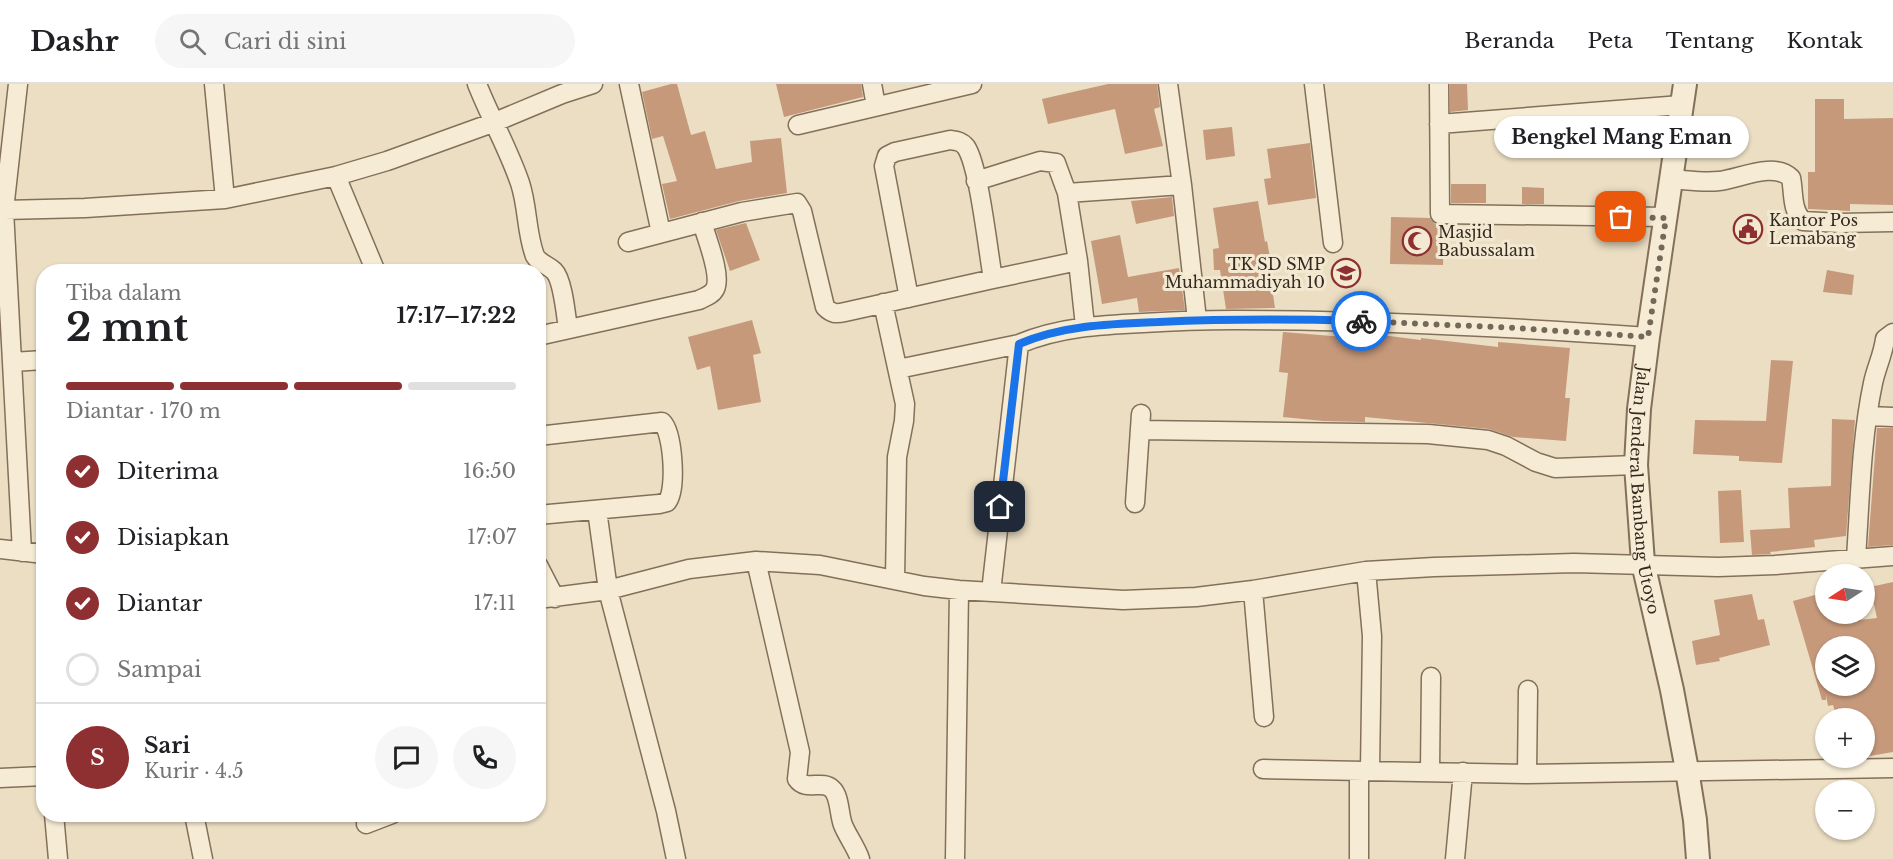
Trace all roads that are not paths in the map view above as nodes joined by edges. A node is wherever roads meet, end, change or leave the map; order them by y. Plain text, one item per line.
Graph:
1 (18, 84) edge
2 (214, 84) edge
3 (477, 84) edge
4 (593, 84) edge
5 (629, 84) edge
6 (872, 84) edge
7 (972, 84) edge
8 (1168, 84) edge
9 (1314, 84) edge
10 (1439, 84) edge
11 (1683, 94) edge
12 (876, 106) junction
13 (495, 122) junction
14 (1439, 124) junction
15 (798, 125) dead end
16 (336, 176) junction
17 (1671, 179) junction
18 (976, 181) junction
19 (1182, 185) junction
20 (1067, 193) junction
21 (225, 199) junction
22 (4, 210) junction
23 (1666, 218) junction
24 (702, 222) junction
25 (1893, 222) edge
26 (661, 233) junction
27 (628, 242) dead end
28 (1333, 243) dead end
29 (1078, 261) junction
30 (373, 264) edge
31 (542, 264) edge
32 (546, 266) edge
33 (993, 279) junction
34 (909, 298) junction
35 (883, 303) junction
36 (1197, 320) junction
37 (1085, 326) junction
38 (568, 329) junction
39 (1893, 333) edge
40 (546, 334) edge
41 (1648, 337) junction
42 (1019, 344) junction
43 (36, 360) edge
44 (12, 362) junction
45 (898, 369) junction
46 (1868, 416) junction
47 (1893, 417) edge
48 (546, 435) edge
49 (1636, 465) junction
50 (1135, 503) dead end
51 (597, 510) junction
52 (546, 513) edge
53 (0, 549) edge
54 (22, 552) junction
55 (36, 553) edge
56 (1893, 556) edge
57 (1856, 558) junction
58 (756, 561) junction
59 (1642, 563) junction
60 (1366, 571) junction
61 (896, 580) junction
62 (608, 590) junction
63 (959, 590) junction
64 (1253, 590) junction
65 (991, 592) junction
66 (547, 599) edge
67 (1431, 677) dead end
68 (1528, 690) dead end
69 (1264, 717) dead end
70 (1893, 768) edge
71 (1263, 769) dead end
72 (1687, 770) junction
73 (1364, 771) junction
74 (1430, 772) junction
75 (1463, 772) junction
76 (1527, 774) junction
77 (36, 776) edge
78 (0, 778) edge
79 (55, 822) edge
80 (196, 822) edge
81 (371, 822) edge
82 (366, 824) dead end
83 (58, 859) edge
84 (203, 859) edge
85 (676, 859) edge
86 (860, 859) edge
87 (955, 859) edge
88 (1359, 859) edge
89 (1455, 859) edge
90 (1698, 859) edge

1 - 22 street
2 - 21 street
3 - 13 street
4 - 13 street
5 - 26 street
6 - 12 street
7 - 12 street
8 - 19 street
9 - 28 street
10 - 14 street
11 - 14 street
11 - 17 street, Jalan Jenderal Bambang Utoyo
12 - 15 street
13 - 16 street
13 - 31 street
14 - 23 street
16 - 21 street
16 - 30 street
17 - 23 street, Jalan Jenderal Bambang Utoyo
17 - 25 street
18 - 20 street
18 - 33 street
18 - 34 street
19 - 20 street
19 - 36 street
20 - 29 street
21 - 22 street
22 - 44 street
23 - 41 street, Jalan Jenderal Bambang Utoyo
24 - 26 street
24 - 35 street
24 - 38 street
26 - 27 street
29 - 33 street
29 - 37 street
32 - 38 street
33 - 34 street
34 - 35 street
35 - 45 street
36 - 37 street
36 - 41 street
37 - 42 street
38 - 40 street
39 - 46 street
41 - 49 street, Jalan Jenderal Bambang Utoyo
42 - 45 street
42 - 65 street
43 - 44 street
44 - 54 street
45 - 61 street
46 - 47 street
46 - 57 street
48 - 51 street
49 - 50 street
49 - 59 street, Jalan Jenderal Bambang Utoyo
51 - 52 street
51 - 62 street
53 - 54 street
54 - 55 street
56 - 57 street
57 - 59 street
58 - 61 street
58 - 62 street
58 - 86 street
59 - 60 street
59 - 72 street, Jalan Jenderal Bambang Utoyo
60 - 64 street
60 - 73 street
61 - 63 street
62 - 66 street
62 - 85 street
63 - 65 street
63 - 87 street
64 - 65 street
64 - 69 street
67 - 74 street
68 - 76 street
70 - 72 street
71 - 73 street
72 - 76 street
72 - 90 street, Jalan Jenderal Bambang Utoyo
73 - 74 street
73 - 88 street
74 - 75 street
75 - 76 street
75 - 89 street
77 - 78 street
79 - 83 street
80 - 84 street
81 - 82 street

